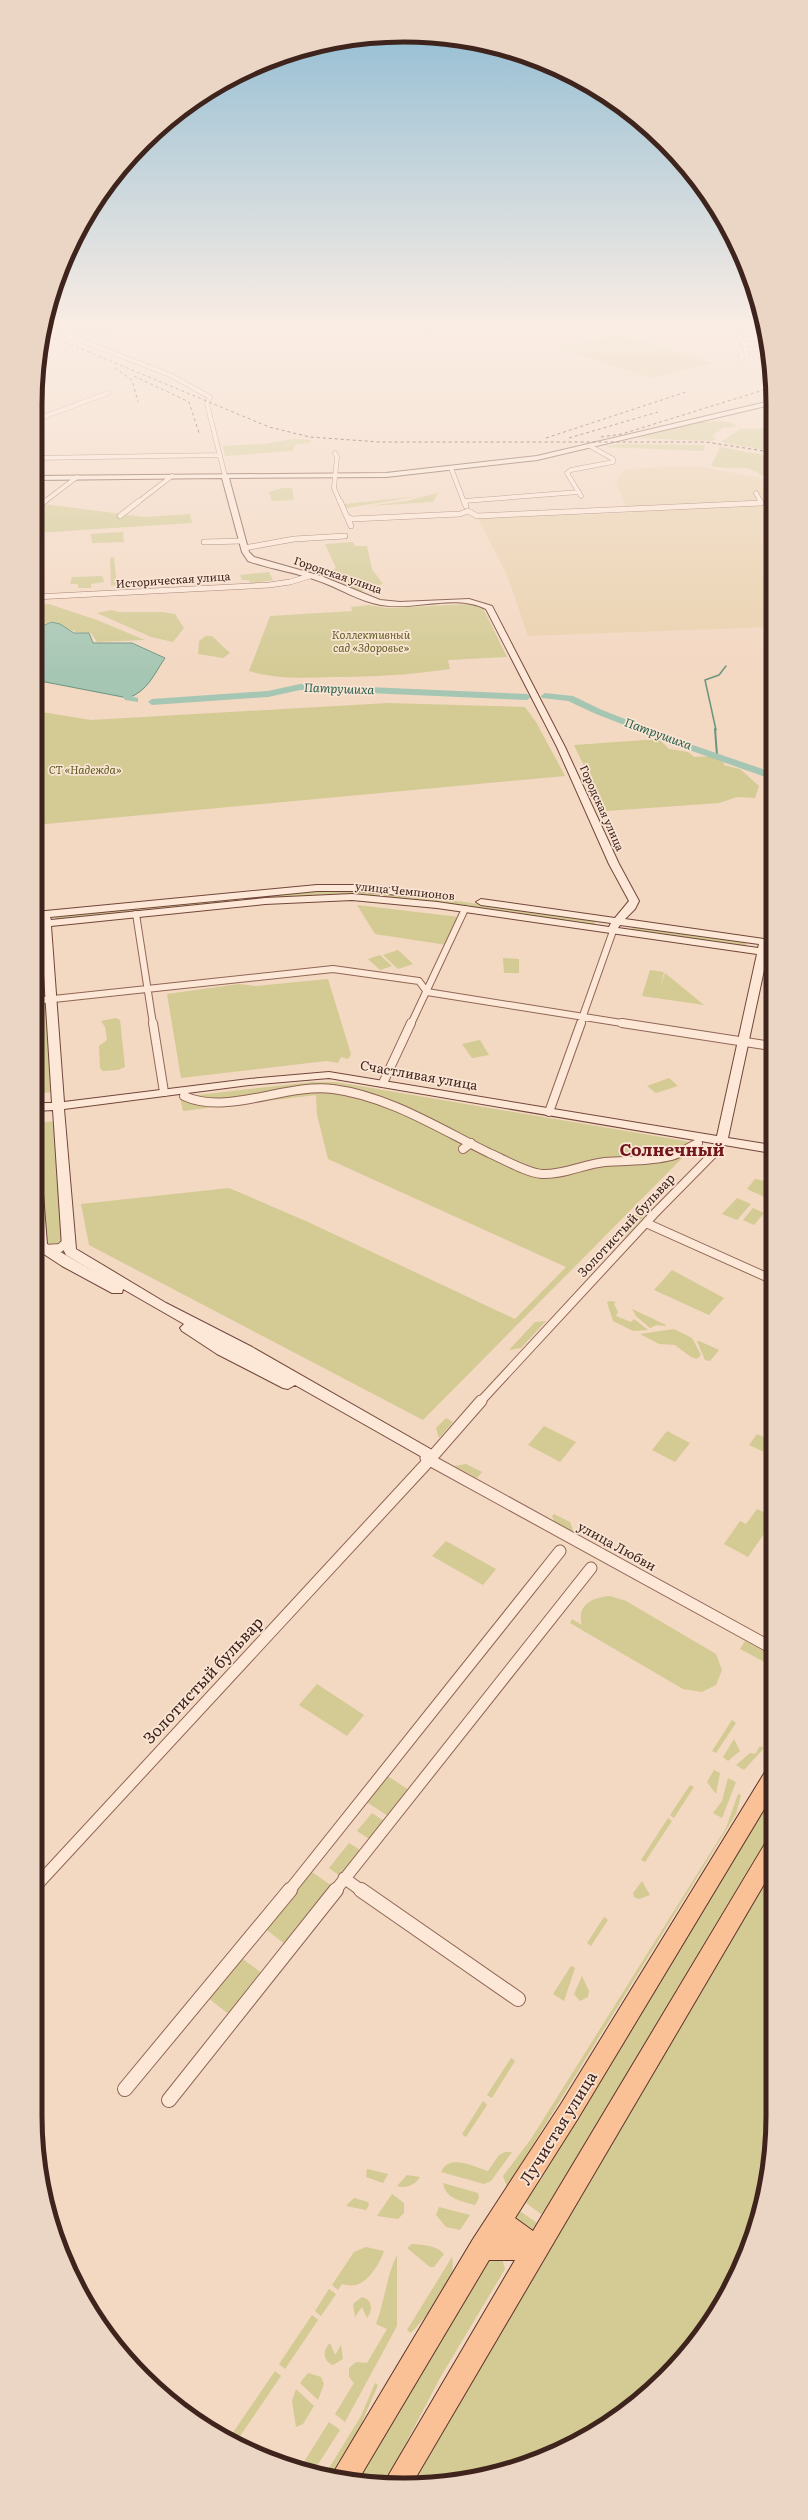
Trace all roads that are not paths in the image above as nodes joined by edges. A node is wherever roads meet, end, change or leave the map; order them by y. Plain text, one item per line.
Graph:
1 (218, 443) edge
2 (604, 443) edge
3 (590, 446) junction
4 (335, 452) dead end
5 (220, 455) junction
6 (42, 458) edge
7 (451, 468) junction
8 (172, 476) junction
9 (225, 476) junction
10 (335, 476) junction
11 (77, 477) junction
12 (42, 478) edge
13 (578, 492) junction
14 (756, 493) dead end
15 (582, 497) dead end
16 (464, 501) junction
17 (42, 503) edge
18 (468, 511) junction
19 (120, 516) dead end
20 (347, 517) junction
21 (351, 526) dead end
22 (345, 536) dead end
23 (204, 542) dead end
24 (243, 544) junction
25 (310, 576) junction
26 (42, 597) edge
27 (465, 909) junction
28 (136, 914) junction
29 (42, 919) edge
30 (42, 919) edge
31 (615, 926) junction
32 (42, 935) edge
33 (766, 948) edge
34 (766, 952) edge
35 (148, 989) junction
36 (427, 992) junction
37 (50, 1000) junction
38 (42, 1001) edge
39 (582, 1016) junction
40 (744, 1041) junction
41 (766, 1045) edge
42 (383, 1083) junction
43 (159, 1093) junction
44 (184, 1096) dead end
45 (59, 1104) junction
46 (42, 1106) edge
47 (549, 1112) junction
48 (722, 1140) junction
49 (471, 1143) junction
50 (698, 1143) dead end
51 (766, 1147) edge
52 (463, 1149) dead end
53 (646, 1223) junction
54 (68, 1241) junction
55 (42, 1246) edge
56 (44, 1249) junction
57 (766, 1276) edge
58 (429, 1458) junction
59 (560, 1551) dead end
60 (591, 1568) dead end
61 (766, 1645) edge
62 (766, 1788) edge
63 (766, 1859) edge
64 (344, 1878) junction
65 (42, 1880) edge
66 (518, 1999) dead end
67 (125, 2089) dead end
68 (169, 2100) dead end
69 (499, 2222) junction
70 (482, 2248) junction
71 (536, 2248) junction
72 (347, 2473) edge
73 (400, 2478) edge

1 - 5 street, Городская улица
2 - 3 street
3 - 7 street
3 - 13 street
4 - 10 street
5 - 6 street
5 - 9 street, Городская улица
7 - 10 street
7 - 16 street
8 - 9 street
8 - 11 street
8 - 19 street
9 - 10 street
9 - 24 street, Городская улица
10 - 20 street
11 - 12 street
11 - 17 street
13 - 15 street
13 - 16 street
14 - 18 street
16 - 18 street
18 - 20 street
20 - 21 street
22 - 24 street
23 - 24 street
24 - 25 street, Городская улица
25 - 26 street, Историческая улица
25 - 31 street, Городская улица
27 - 28 street, улица Чемпионов
27 - 31 street, улица Чемпионов
27 - 36 street
28 - 30 street, улица Чемпионов
28 - 35 street
29 - 31 street, улица Чемпионов
31 - 33 street, улица Чемпионов
31 - 39 street
32 - 37 street
34 - 40 street, Золотистый бульвар
35 - 36 street
35 - 37 street
35 - 43 street
36 - 39 street
36 - 42 street
37 - 38 street
37 - 45 street
39 - 40 street
39 - 47 street
40 - 41 street
40 - 48 street, Золотистый бульвар
42 - 43 street, Счастливая улица
42 - 47 street, Счастливая улица
43 - 45 street, Счастливая улица
44 - 49 street
45 - 46 street, Счастливая улица
45 - 54 street
47 - 48 street, Счастливая улица
48 - 51 street, Счастливая улица
48 - 53 street, Золотистый бульвар
49 - 50 street
49 - 52 street
53 - 57 street
53 - 58 street, Золотистый бульвар
54 - 56 street
54 - 58 street
55 - 56 street
56 - 58 street
58 - 61 street, улица Любви
58 - 65 street, Золотистый бульвар
59 - 67 street
60 - 64 street
62 - 69 main road, Лучистая улица
63 - 71 main road
64 - 66 street
64 - 68 street
69 - 70 main road, Лучистая улица
69 - 71 main road
70 - 71 main road
70 - 72 main road, Лучистая улица
71 - 73 main road

